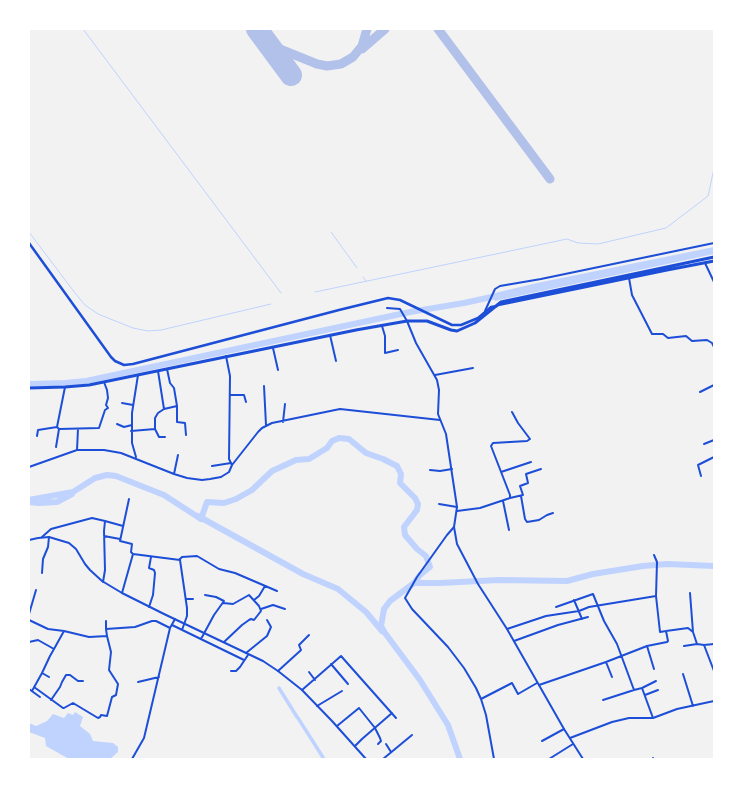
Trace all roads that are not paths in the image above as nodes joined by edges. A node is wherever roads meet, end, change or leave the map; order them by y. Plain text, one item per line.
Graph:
1 (29, 243) edge
2 (714, 243) edge
3 (714, 257) edge
4 (714, 261) edge
5 (705, 263) junction
6 (629, 278) junction
7 (714, 282) edge
8 (497, 306) junction
9 (387, 308) dead end
10 (485, 312) junction
11 (407, 321) junction
12 (382, 325) junction
13 (330, 335) junction
14 (272, 347) junction
15 (714, 347) edge
16 (398, 350) dead end
17 (226, 356) junction
18 (336, 361) dead end
19 (474, 368) dead end
20 (168, 369) junction
21 (278, 370) dead end
22 (158, 371) junction
23 (138, 375) junction
24 (435, 375) junction
25 (104, 382) junction
26 (714, 385) edge
27 (264, 386) dead end
28 (65, 387) junction
29 (29, 388) edge
30 (700, 392) dead end
31 (230, 395) junction
32 (122, 402) dead end
33 (246, 402) dead end
34 (285, 404) dead end
35 (133, 405) junction
36 (177, 406) junction
37 (164, 409) junction
38 (512, 412) dead end
39 (440, 420) junction
40 (283, 422) junction
41 (117, 424) dead end
42 (132, 425) junction
43 (266, 425) junction
44 (58, 428) junction
45 (78, 429) junction
46 (155, 429) junction
47 (131, 431) junction
48 (186, 435) dead end
49 (37, 436) dead end
50 (165, 438) dead end
51 (714, 440) edge
52 (704, 444) dead end
53 (56, 447) dead end
54 (77, 450) junction
55 (178, 455) dead end
56 (714, 457) edge
57 (136, 459) junction
58 (531, 462) dead end
59 (232, 464) junction
60 (212, 466) dead end
61 (29, 467) edge
62 (452, 469) junction
63 (541, 469) dead end
64 (430, 470) dead end
65 (501, 472) junction
66 (174, 474) junction
67 (701, 476) dead end
68 (521, 496) junction
69 (510, 498) junction
70 (129, 499) dead end
71 (503, 500) junction
72 (438, 504) dead end
73 (457, 507) junction
74 (457, 511) junction
75 (553, 513) dead end
76 (105, 522) junction
77 (123, 526) junction
78 (454, 527) junction
79 (509, 530) dead end
80 (104, 536) junction
81 (42, 537) junction
82 (49, 537) junction
83 (120, 539) junction
84 (29, 540) edge
85 (133, 554) junction
86 (654, 555) dead end
87 (151, 556) junction
88 (179, 560) junction
89 (42, 573) dead end
90 (103, 582) junction
91 (265, 586) junction
92 (36, 590) dead end
93 (277, 591) dead end
94 (122, 593) junction
95 (690, 593) dead end
96 (205, 595) dead end
97 (656, 596) junction
98 (186, 599) junction
99 (193, 599) dead end
100 (254, 600) junction
101 (574, 600) junction
102 (223, 603) junction
103 (598, 606) junction
104 (149, 607) junction
105 (556, 607) dead end
106 (261, 609) junction
107 (285, 609) dead end
108 (579, 611) junction
109 (29, 614) edge
110 (588, 617) dead end
111 (582, 619) junction
112 (29, 620) edge
113 (267, 620) dead end
114 (106, 621) dead end
115 (173, 622) junction
116 (184, 624) junction
117 (170, 628) junction
118 (106, 629) junction
119 (182, 629) junction
120 (507, 629) junction
121 (64, 631) junction
122 (666, 632) junction
123 (693, 632) junction
124 (309, 635) dead end
125 (107, 636) junction
126 (203, 636) junction
127 (514, 641) junction
128 (29, 642) edge
129 (224, 642) junction
130 (697, 644) junction
131 (714, 644) edge
132 (704, 645) junction
133 (647, 646) junction
134 (684, 646) dead end
135 (54, 649) junction
136 (245, 653) junction
137 (622, 656) junction
138 (246, 658) junction
139 (606, 662) junction
140 (331, 664) junction
141 (654, 669) dead end
142 (231, 671) dead end
143 (278, 671) junction
144 (714, 671) edge
145 (308, 672) dead end
146 (42, 673) junction
147 (683, 674) dead end
148 (49, 677) dead end
149 (158, 677) junction
150 (612, 677) dead end
151 (315, 680) junction
152 (83, 681) dead end
153 (656, 681) dead end
154 (138, 682) dead end
155 (348, 684) dead end
156 (538, 684) junction
157 (34, 687) junction
158 (642, 688) junction
159 (30, 690) edge
160 (302, 690) junction
161 (634, 690) junction
162 (658, 690) dead end
163 (342, 691) dead end
164 (645, 695) junction
165 (40, 697) dead end
166 (481, 699) junction
167 (51, 700) junction
168 (604, 700) dead end
169 (714, 701) edge
170 (317, 706) junction
171 (693, 706) junction
172 (392, 713) junction
173 (396, 718) dead end
174 (653, 718) junction
175 (337, 726) junction
176 (375, 728) junction
177 (564, 729) junction
178 (412, 735) dead end
179 (570, 738) junction
180 (542, 741) dead end
181 (378, 744) dead end
182 (386, 744) dead end
183 (573, 744) junction
184 (356, 746) junction
185 (391, 752) junction
186 (132, 759) edge
187 (366, 759) edge
188 (383, 759) edge
189 (494, 759) edge
190 (549, 759) edge
191 (582, 759) edge

1 - 10 main road
2 - 10 street
3 - 8 main road
4 - 5 main road
5 - 6 main road
5 - 7 street
6 - 8 main road
6 - 15 street
8 - 10 main road
8 - 11 main road
9 - 11 street
11 - 12 main road
11 - 24 street
12 - 13 main road
12 - 16 street
13 - 14 main road
13 - 18 street
14 - 17 main road
14 - 21 street
17 - 20 main road
17 - 31 street
19 - 24 street
20 - 22 main road
20 - 36 street
22 - 23 main road
22 - 37 street
23 - 25 main road
23 - 35 street
24 - 39 street
25 - 28 main road
25 - 45 street
26 - 30 street
27 - 43 street
28 - 29 main road
28 - 44 street
31 - 33 street
31 - 59 street
32 - 35 street
34 - 40 street
35 - 42 street
36 - 37 street
36 - 48 street
37 - 46 street
38 - 65 street
39 - 40 street
39 - 62 street
40 - 43 street
41 - 42 street
42 - 47 street
43 - 59 street
44 - 45 street
44 - 49 street
44 - 53 street
45 - 54 street
46 - 47 street
46 - 50 street
47 - 57 street
51 - 52 street
54 - 57 street
54 - 61 street
55 - 66 street
56 - 67 street
57 - 66 street
58 - 65 street
59 - 60 street
59 - 66 street
62 - 64 street
62 - 73 street
63 - 68 street
65 - 69 street
68 - 69 street
68 - 75 street
69 - 71 street
70 - 77 street
71 - 74 street
71 - 79 street
72 - 73 street
73 - 74 street
74 - 78 street
76 - 77 street
76 - 80 street
76 - 81 street
77 - 83 street
78 - 120 street
78 - 166 street
80 - 83 street
80 - 90 street
81 - 82 street
81 - 84 street
82 - 89 street
82 - 90 street
83 - 85 street
85 - 87 street
85 - 94 street
86 - 97 street
87 - 88 street
87 - 104 street
88 - 91 street
88 - 98 street
90 - 94 street
91 - 93 street
91 - 100 street
92 - 109 street
94 - 104 street
95 - 123 street
96 - 102 street
97 - 103 street
97 - 122 street
98 - 99 street
98 - 116 street
100 - 102 street
100 - 106 street
101 - 103 street
101 - 105 street
101 - 108 street
102 - 126 street
103 - 108 street
103 - 137 street
104 - 115 street
106 - 107 street
106 - 129 street
108 - 111 street
108 - 120 street
110 - 111 street
111 - 127 street
112 - 121 street
113 - 136 street
114 - 118 street
115 - 116 street
115 - 117 street
115 - 119 street
116 - 119 street
116 - 126 street
117 - 118 street
117 - 149 street
118 - 125 street
119 - 126 street
120 - 127 street
121 - 125 street
121 - 135 street
122 - 123 street
122 - 133 street
123 - 130 street
124 - 143 street
125 - 167 street
126 - 129 street
126 - 138 street
127 - 156 street
128 - 135 street
129 - 136 street
130 - 132 street
130 - 134 street
131 - 132 street
132 - 144 street
133 - 137 street
133 - 141 street
135 - 146 street
136 - 138 street
137 - 139 street
137 - 161 street
138 - 142 street
138 - 143 street
139 - 150 street
139 - 156 street
140 - 151 street
140 - 155 street
140 - 172 street
143 - 160 street
145 - 151 street
146 - 148 street
146 - 157 street
147 - 171 street
149 - 154 street
149 - 186 street
151 - 160 street
152 - 167 street
153 - 158 street
156 - 166 street
156 - 177 street
157 - 159 street
157 - 167 street
158 - 161 street
158 - 164 street
159 - 165 street
160 - 170 street
161 - 168 street
162 - 164 street
163 - 170 street
164 - 174 street
166 - 189 street
169 - 171 street
170 - 175 street
171 - 174 street
172 - 173 street
172 - 176 street
174 - 179 street
175 - 176 street
175 - 184 street
176 - 181 street
176 - 184 street
177 - 179 street
177 - 180 street
178 - 185 street
179 - 183 street
182 - 185 street
183 - 190 street
183 - 191 street
184 - 187 street
185 - 188 street

